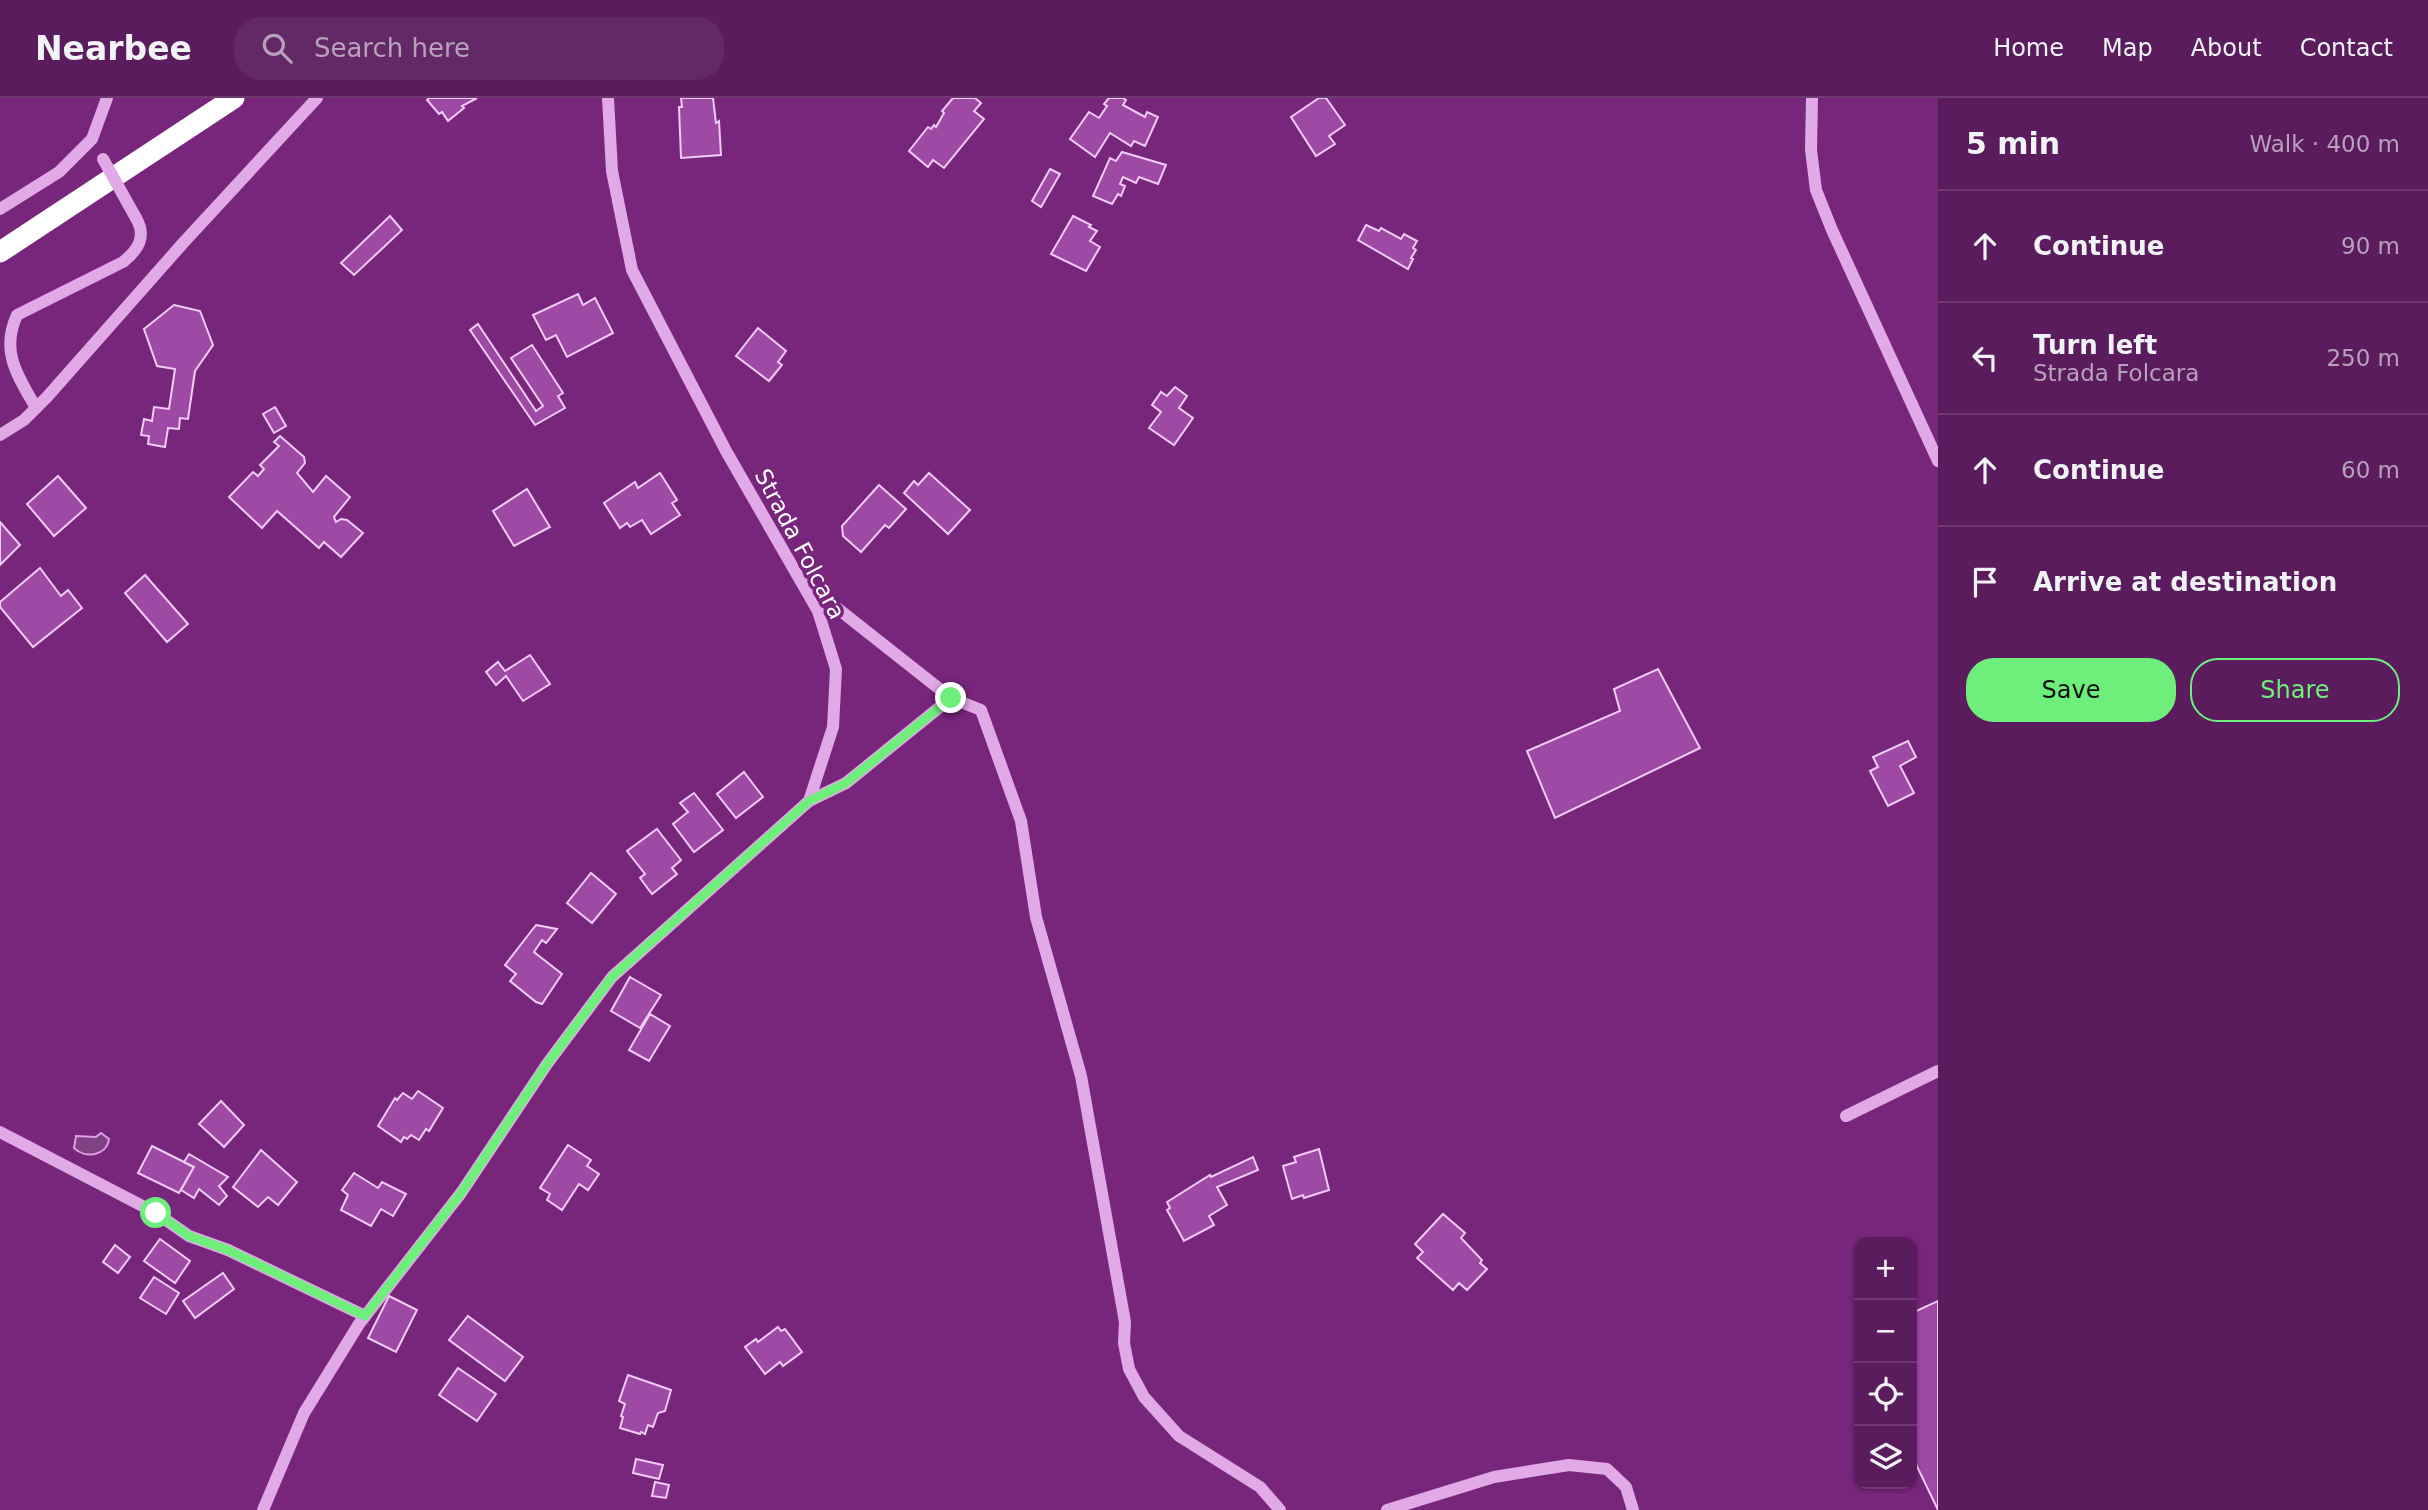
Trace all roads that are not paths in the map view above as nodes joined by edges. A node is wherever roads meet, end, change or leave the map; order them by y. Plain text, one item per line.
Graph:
1 (107, 98) edge
2 (234, 98) edge
3 (317, 98) edge
4 (608, 98) edge
5 (1812, 98) edge
6 (92, 139) junction
7 (0, 209) edge
8 (0, 252) edge
9 (36, 408) junction
10 (0, 435) edge
11 (1938, 461) edge
12 (798, 577) junction
13 (951, 698) junction
14 (809, 801) junction
15 (1938, 1071) edge
16 (1846, 1116) dead end
17 (0, 1132) edge
18 (365, 1316) junction
19 (263, 1510) edge
20 (1280, 1510) edge
21 (1387, 1510) edge
22 (1633, 1510) edge

1 - 6 street
2 - 8 highway
3 - 9 street
4 - 12 street, Strada Folcara
5 - 11 street
6 - 7 street
6 - 9 street, bridge
9 - 10 street
12 - 13 street
12 - 14 street, Strada Folcara
13 - 14 street
13 - 20 street
14 - 18 street
15 - 16 street
17 - 18 street
18 - 19 street
21 - 22 street

